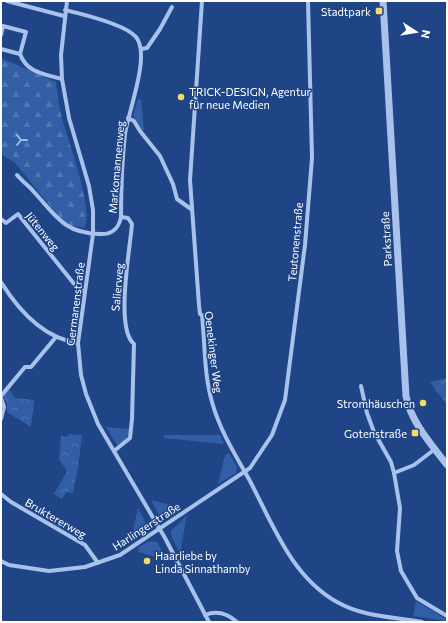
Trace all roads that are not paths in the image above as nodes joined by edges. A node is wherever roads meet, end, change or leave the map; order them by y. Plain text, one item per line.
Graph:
1 (7, 1) edge
2 (67, 1) edge
3 (202, 1) edge
4 (308, 1) edge
5 (383, 1) edge
6 (172, 7) dead end
7 (65, 10) junction
8 (64, 16) junction
9 (1, 35) edge
10 (141, 48) junction
11 (1, 49) edge
12 (20, 54) junction
13 (62, 79) junction
14 (128, 118) junction
15 (17, 175) dead end
16 (191, 209) junction
17 (121, 217) junction
18 (1, 219) edge
19 (93, 234) junction
20 (1, 282) edge
21 (85, 292) junction
22 (56, 337) junction
23 (78, 342) junction
24 (361, 386) dead end
25 (1, 397) edge
26 (1, 419) edge
27 (436, 449) junction
28 (114, 451) junction
29 (447, 465) edge
30 (244, 471) junction
31 (394, 473) junction
32 (1, 494) edge
33 (160, 529) junction
34 (1, 561) edge
35 (98, 563) junction
36 (206, 615) junction
37 (447, 616) edge
38 (209, 622) edge
39 (237, 622) edge
40 (422, 622) edge

1 - 8 street
2 - 7 street, Germanenstraße
3 - 16 street, Oenekinger Weg
4 - 30 street, Teutonenstraße
5 - 27 street, Parkstraße
6 - 10 street
7 - 8 street, Germanenstraße
7 - 10 street
8 - 13 street, Germanenstraße
9 - 12 street
10 - 14 street, Markomannenweg
11 - 12 street
12 - 13 street
13 - 19 street, Germanenstraße
14 - 16 street
14 - 17 street, Markomannenweg
15 - 19 street, Markomannenweg
16 - 30 street, Oenekinger Weg
17 - 19 street, Markomannenweg
17 - 28 street, Salierweg
18 - 21 street, Jütenweg
19 - 21 street, Germanenstraße
20 - 22 street
21 - 23 street, Germanenstraße
22 - 23 street
22 - 25 street
23 - 28 street, Germanenstraße
24 - 31 street
25 - 26 street
27 - 29 street, Parkstraße
27 - 31 street
28 - 33 street, Germanenstraße
30 - 33 street, Harlingerstraße
30 - 40 street, Oenekinger Weg
31 - 37 street
32 - 35 street, Bruktererweg
33 - 35 street, Harlingerstraße
33 - 36 street, Germanenstraße
34 - 35 street, Harlingerstraße
36 - 38 street, Germanenstraße
36 - 39 street

